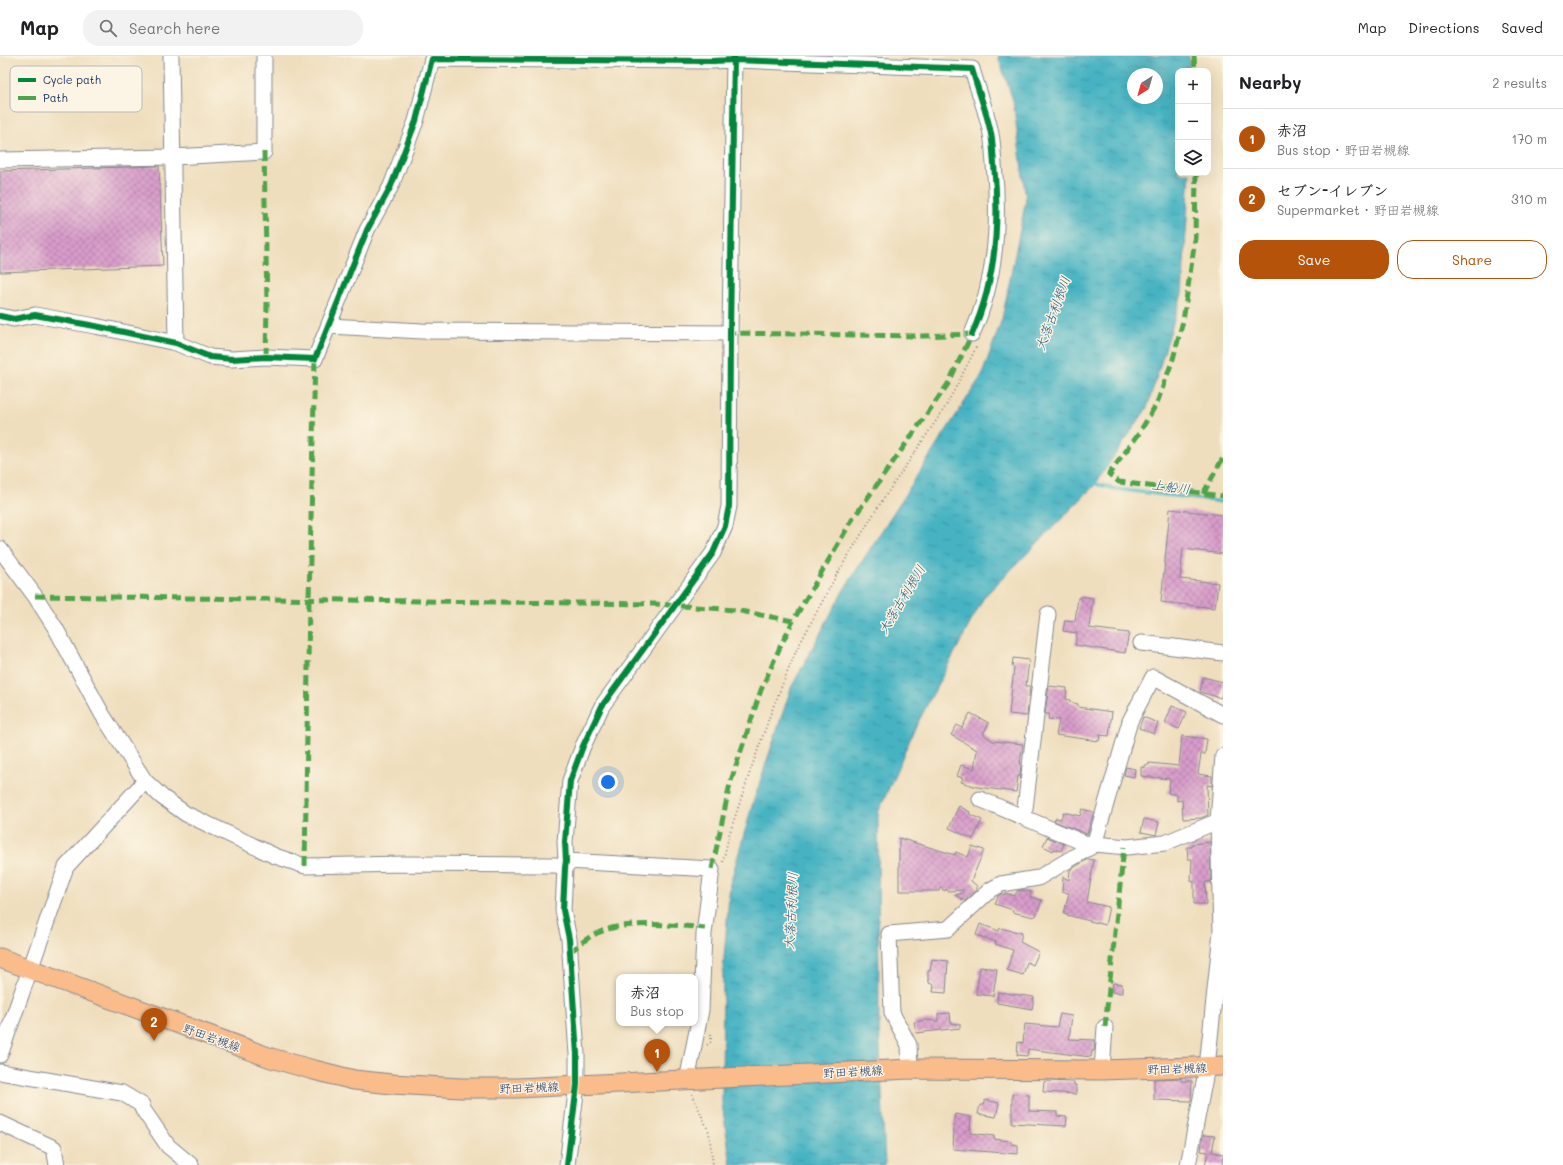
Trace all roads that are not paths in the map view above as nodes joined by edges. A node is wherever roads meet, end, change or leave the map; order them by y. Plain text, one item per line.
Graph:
1 (171, 56) edge
2 (264, 56) edge
3 (734, 58) edge
4 (970, 63) edge
5 (173, 157) junction
6 (0, 160) edge
7 (0, 316) edge
8 (328, 326) junction
9 (730, 333) junction
10 (972, 334) dead end
11 (176, 344) junction
12 (0, 550) edge
13 (1048, 614) dead end
14 (1141, 643) dead end
15 (1223, 654) edge
16 (1223, 715) edge
17 (1223, 756) edge
18 (145, 781) junction
19 (980, 798) dead end
20 (1024, 818) junction
21 (1220, 819) edge
22 (1094, 845) junction
23 (565, 864) junction
24 (0, 958) edge
25 (30, 969) junction
26 (698, 1026) edge
27 (698, 1026) edge
28 (1105, 1027) dead end
29 (0, 1055) edge
30 (1215, 1067) edge
31 (910, 1069) junction
32 (1102, 1070) junction
33 (0, 1072) edge
34 (689, 1080) junction
35 (577, 1085) junction
36 (0, 1123) edge
37 (185, 1163) edge
38 (57, 1165) edge
39 (567, 1165) edge
40 (1188, 1165) edge

1 - 5 street
2 - 5 street
3 - 4 street
3 - 8 street
3 - 9 street
4 - 10 street
5 - 6 street
5 - 11 street
7 - 11 street
8 - 9 street
8 - 11 street
9 - 23 street
12 - 18 street
13 - 20 street
14 - 15 street
16 - 22 street
17 - 21 street
18 - 23 street
18 - 25 street
19 - 20 street
20 - 22 street
21 - 22 street
21 - 30 street
22 - 31 street
23 - 26 street
23 - 35 street
24 - 25 main road, 野田岩槻線
25 - 29 street
25 - 35 main road, 野田岩槻線
27 - 34 street
28 - 32 street
30 - 32 main road, 野田岩槻線
30 - 40 street
31 - 32 main road, 野田岩槻線
31 - 34 main road, 野田岩槻線
33 - 37 street
34 - 35 main road, 野田岩槻線
35 - 39 street
36 - 38 street

